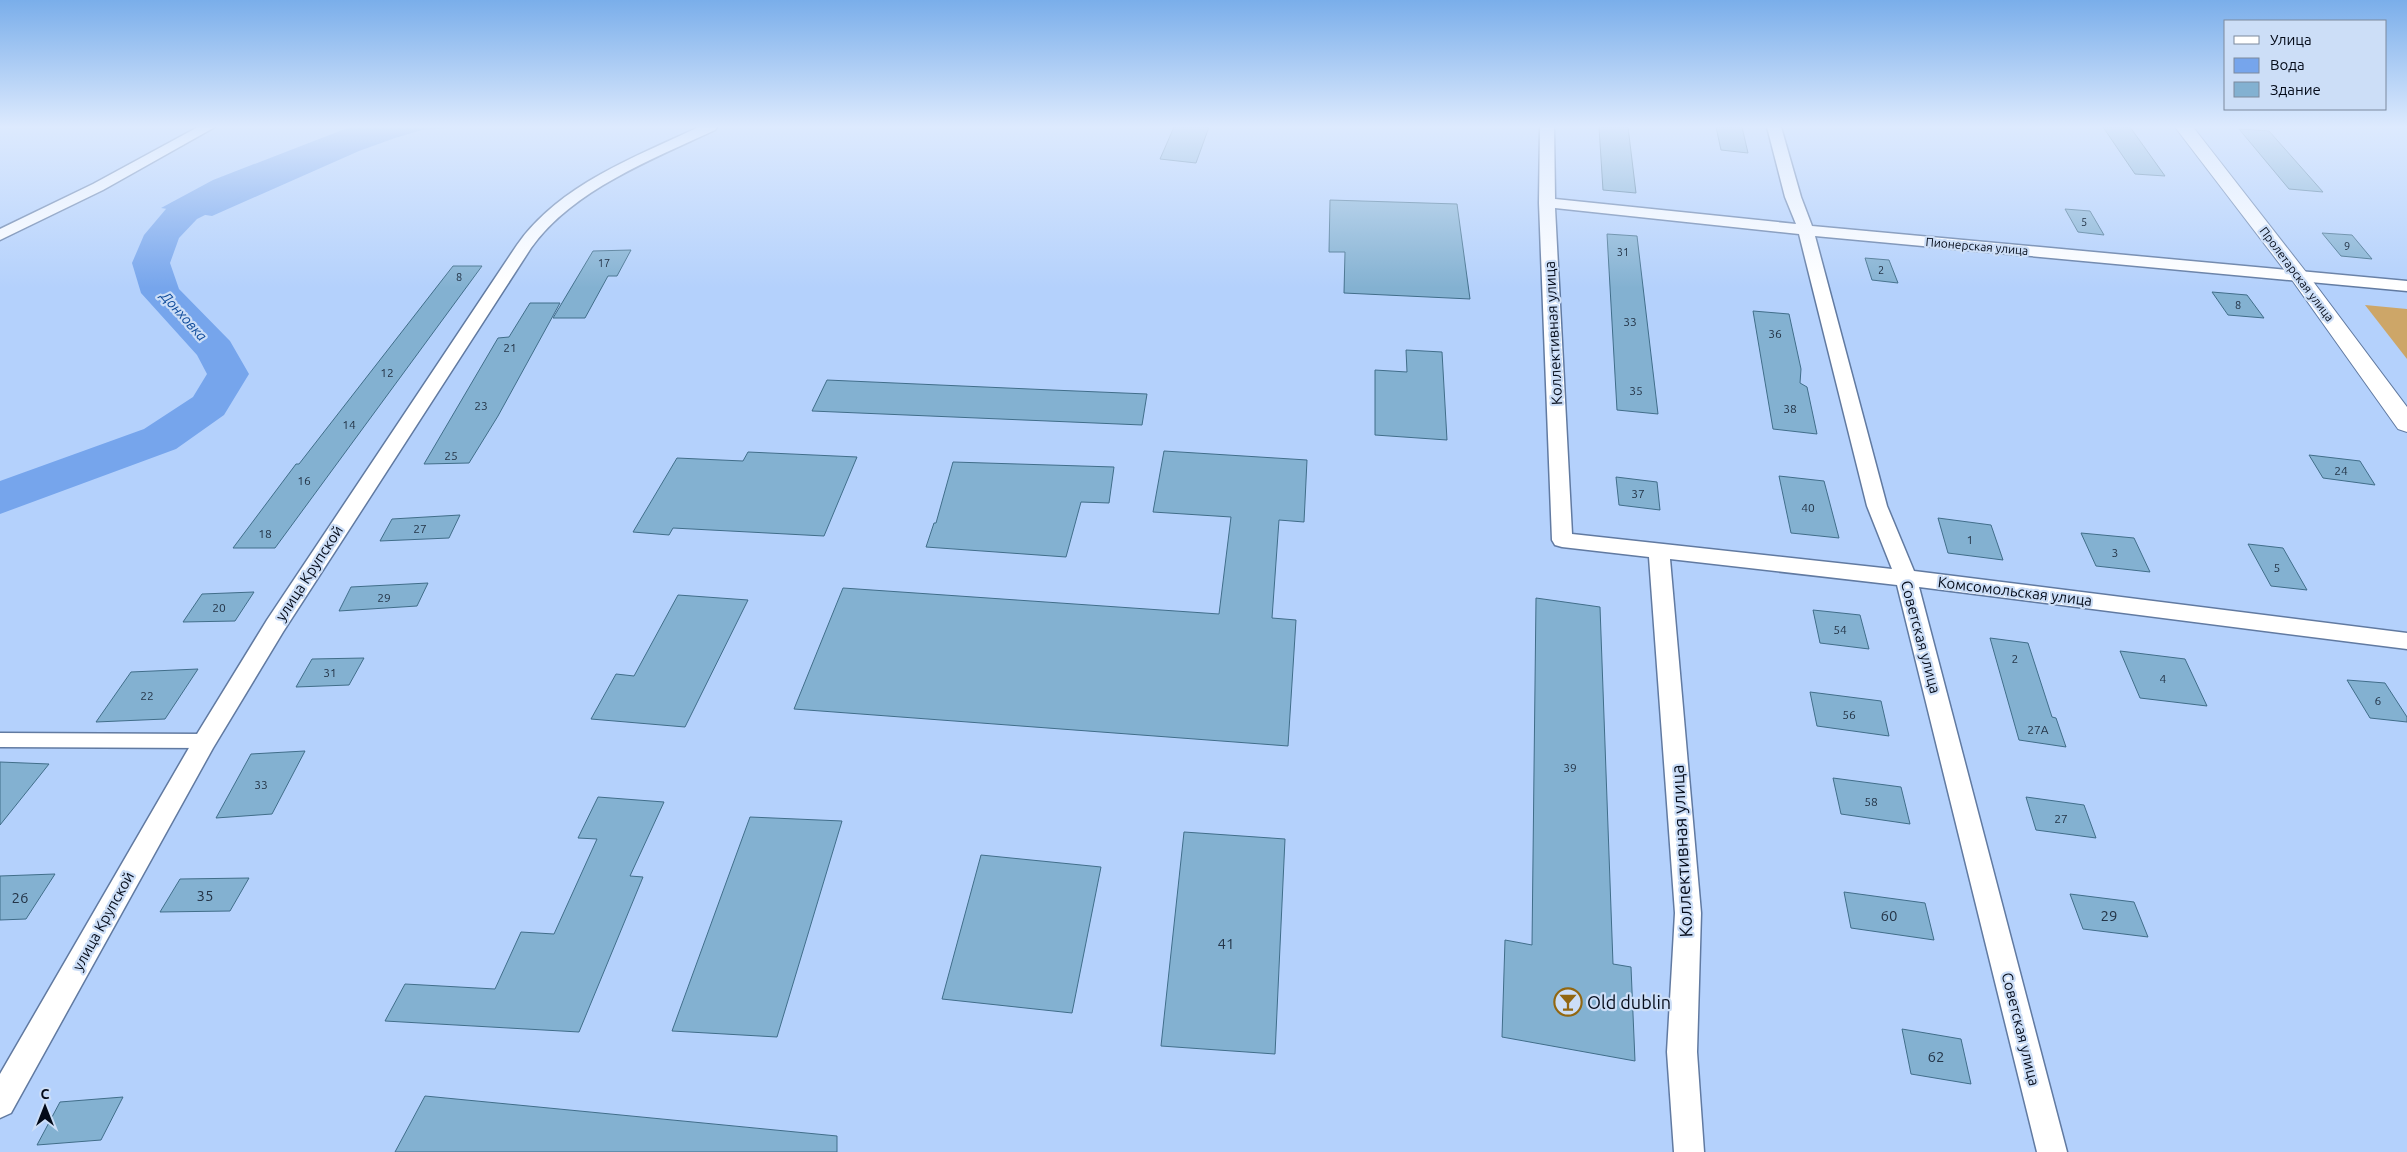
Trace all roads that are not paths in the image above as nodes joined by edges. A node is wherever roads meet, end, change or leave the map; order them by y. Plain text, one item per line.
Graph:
1 (109, 181) edge
2 (603, 181) edge
3 (1546, 181) edge
4 (1788, 181) edge
5 (2225, 181) edge
6 (1546, 203) junction
7 (1806, 230) junction
8 (0, 235) edge
9 (2299, 276) junction
10 (2407, 286) edge
11 (2407, 424) edge
12 (1562, 540) joint
13 (1660, 551) junction
14 (1906, 578) junction
15 (2407, 641) edge
16 (0, 740) edge
17 (204, 741) junction
18 (0, 1103) edge
19 (1689, 1152) edge
20 (2052, 1152) edge

1 - 8 street
2 - 17 street, улица Крупской
3 - 6 street, Коллективная улица
4 - 7 street, Советская улица
5 - 9 street, Пролетарская улица
6 - 7 street, Пионерская улица
6 - 12 street, Коллективная улица
7 - 9 street, Пионерская улица
7 - 14 street, Советская улица
9 - 10 street, Пионерская улица
9 - 11 street, Пролетарская улица
12 - 13 street, Комсомольская улица
13 - 14 street, Комсомольская улица
13 - 19 street, Коллективная улица
14 - 15 street, Комсомольская улица
14 - 20 street, Советская улица
16 - 17 lane
17 - 18 street, улица Крупской

